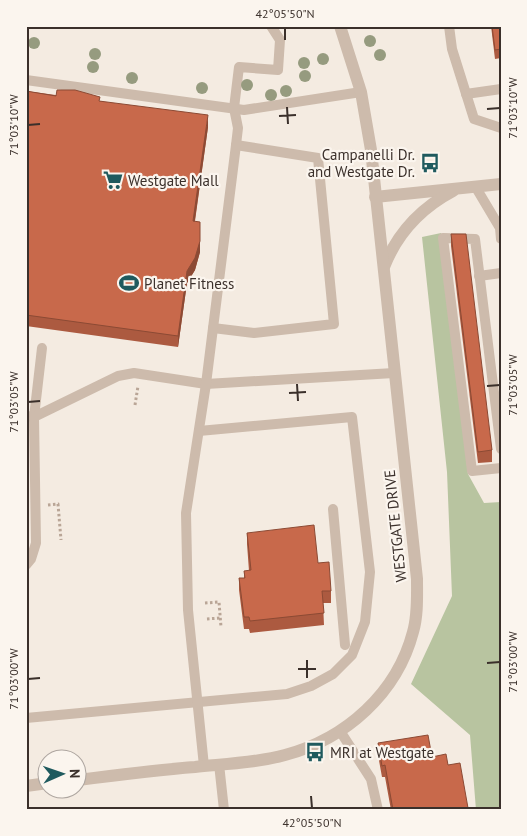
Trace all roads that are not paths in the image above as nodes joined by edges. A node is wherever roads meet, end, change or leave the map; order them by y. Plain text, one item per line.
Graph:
1 (271, 26) edge
2 (340, 26) edge
3 (449, 26) edge
4 (26, 80) edge
5 (501, 90) edge
6 (361, 92) junction
7 (466, 94) junction
8 (234, 108) junction
9 (501, 128) edge
10 (236, 145) junction
11 (501, 184) edge
12 (475, 186) junction
13 (460, 188) junction
14 (375, 197) junction
15 (500, 227) edge
16 (501, 239) edge
17 (383, 269) junction
18 (501, 274) edge
19 (479, 276) junction
20 (213, 328) junction
21 (42, 348) dead end
22 (394, 373) junction
23 (206, 384) junction
24 (30, 416) edge
25 (199, 431) junction
26 (501, 449) edge
27 (501, 468) edge
28 (333, 509) dead end
29 (26, 565) edge
30 (345, 645) dead end
31 (198, 703) junction
32 (26, 718) edge
33 (340, 731) junction
34 (219, 764) junction
35 (204, 766) junction
36 (88, 779) edge
37 (224, 810) edge
38 (378, 810) edge

1 - 8 lane
2 - 6 street, WESTGATE DRIVE
3 - 7 lane
4 - 8 lane
5 - 7 lane
6 - 8 lane
6 - 14 street, WESTGATE DRIVE
7 - 9 lane
8 - 10 lane
10 - 20 lane
10 - 20 lane
11 - 12 street
12 - 13 street
12 - 15 lane
13 - 14 street
13 - 17 street
14 - 17 street, WESTGATE DRIVE
15 - 16 lane
17 - 22 street, WESTGATE DRIVE
18 - 19 lane
19 - 26 lane
19 - 27 lane
20 - 23 lane
21 - 24 lane
22 - 23 lane
22 - 33 street, WESTGATE DRIVE
23 - 24 lane
23 - 25 lane
24 - 29 lane
25 - 31 lane
25 - 31 lane
28 - 30 lane
31 - 32 lane
31 - 35 lane
33 - 34 street, WESTGATE DRIVE
33 - 38 lane
34 - 35 street, WESTGATE DRIVE
34 - 37 lane
35 - 36 street, WESTGATE DRIVE

